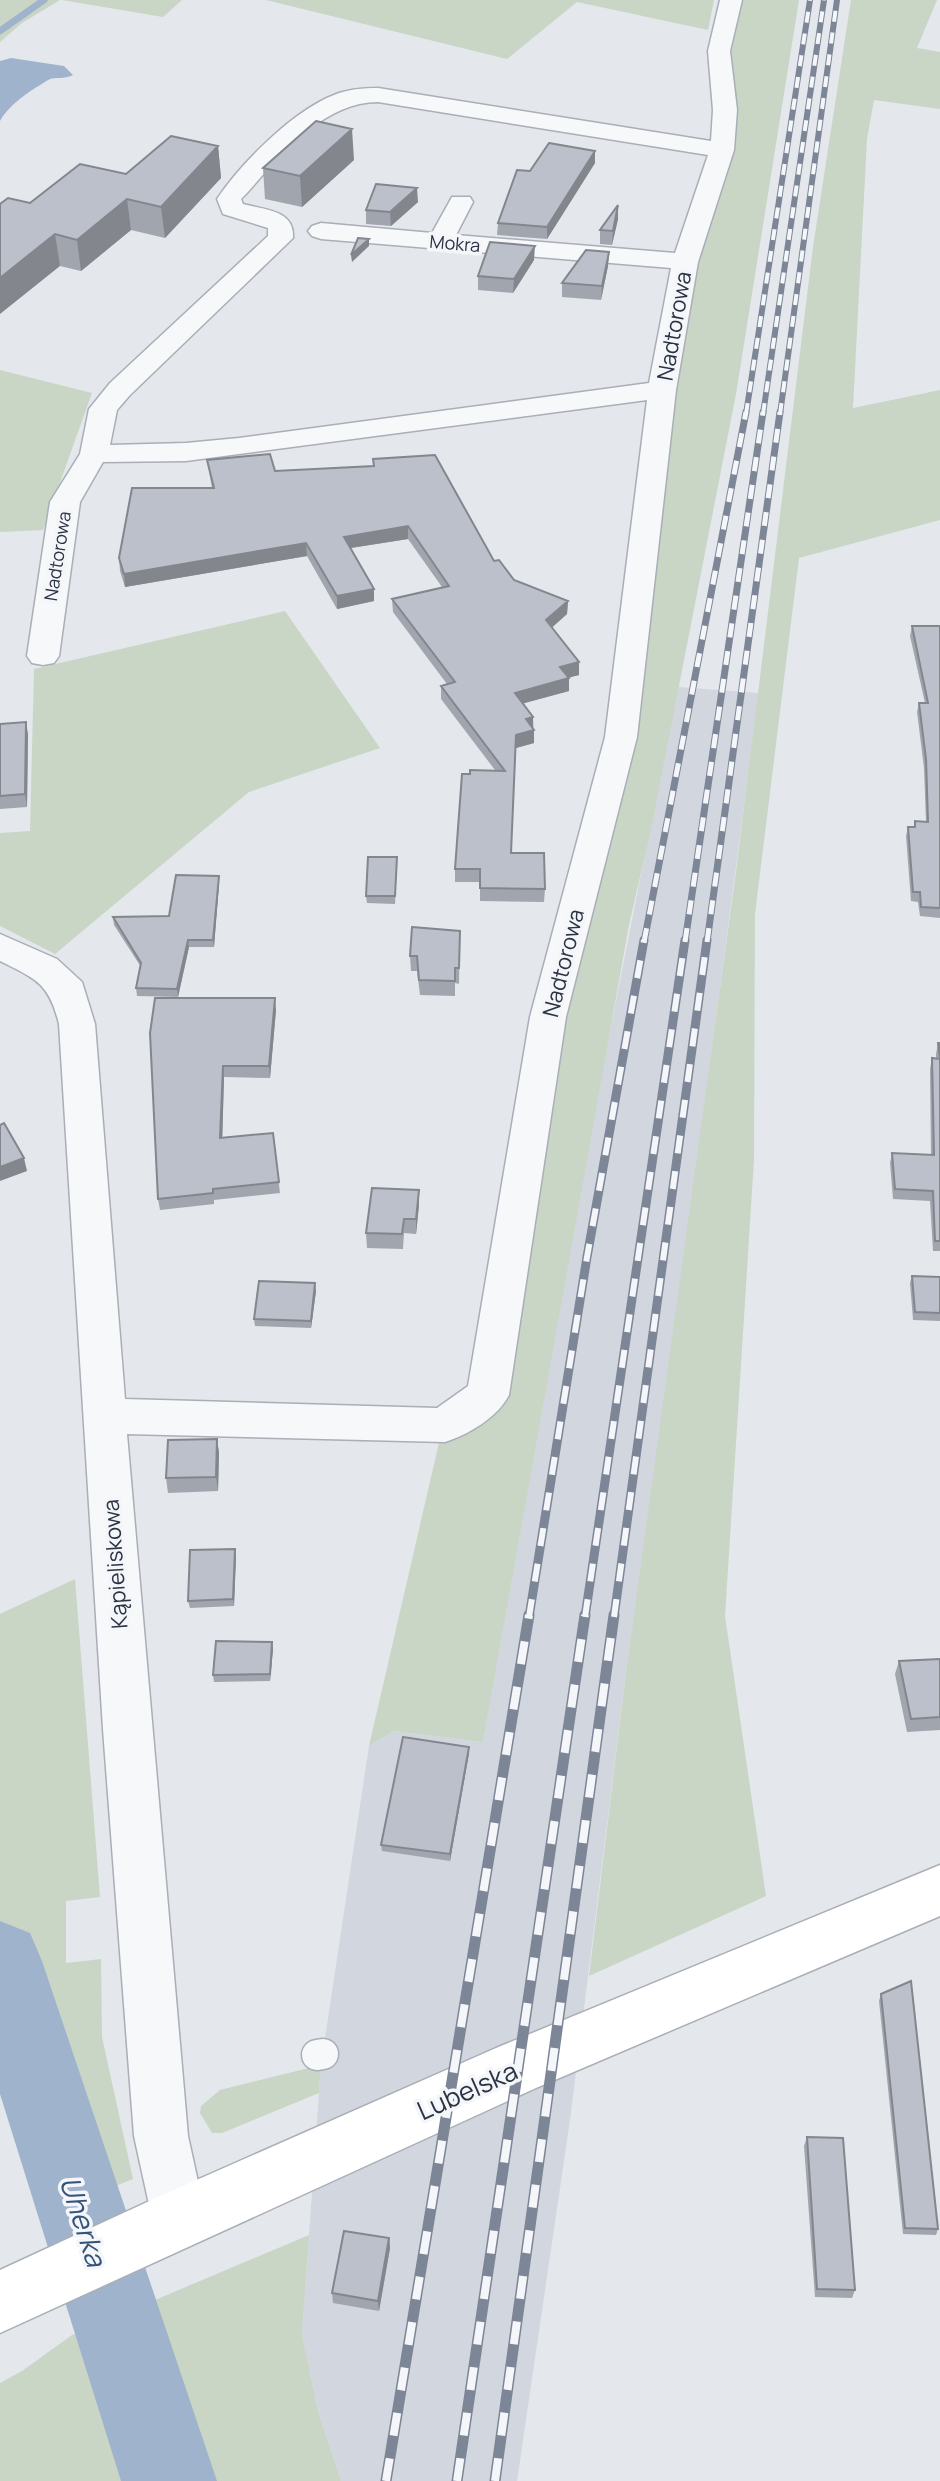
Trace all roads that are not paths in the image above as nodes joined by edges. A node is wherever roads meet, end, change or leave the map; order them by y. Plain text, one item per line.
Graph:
1 (731, 0) edge
2 (722, 150) junction
3 (461, 202) dead end
4 (321, 231) dead end
5 (440, 241) junction
6 (685, 262) junction
7 (662, 390) junction
8 (94, 454) junction
9 (43, 656) dead end
10 (0, 946) edge
11 (105, 1416) junction
12 (940, 1890) edge
13 (161, 2227) junction
14 (25, 2290) edge

1 - 2 street, Nadtorowa
2 - 6 street, Nadtorowa
2 - 8 street, Nadtorowa
3 - 5 street
4 - 5 street, Mokra
5 - 6 street, Mokra
6 - 7 street, Nadtorowa
7 - 8 street
7 - 11 street, Nadtorowa
8 - 9 street, Nadtorowa
10 - 11 street, Kąpieliskowa
11 - 13 street, Kąpieliskowa
12 - 13 main road, Lubelska
13 - 14 main road, Lubelska

